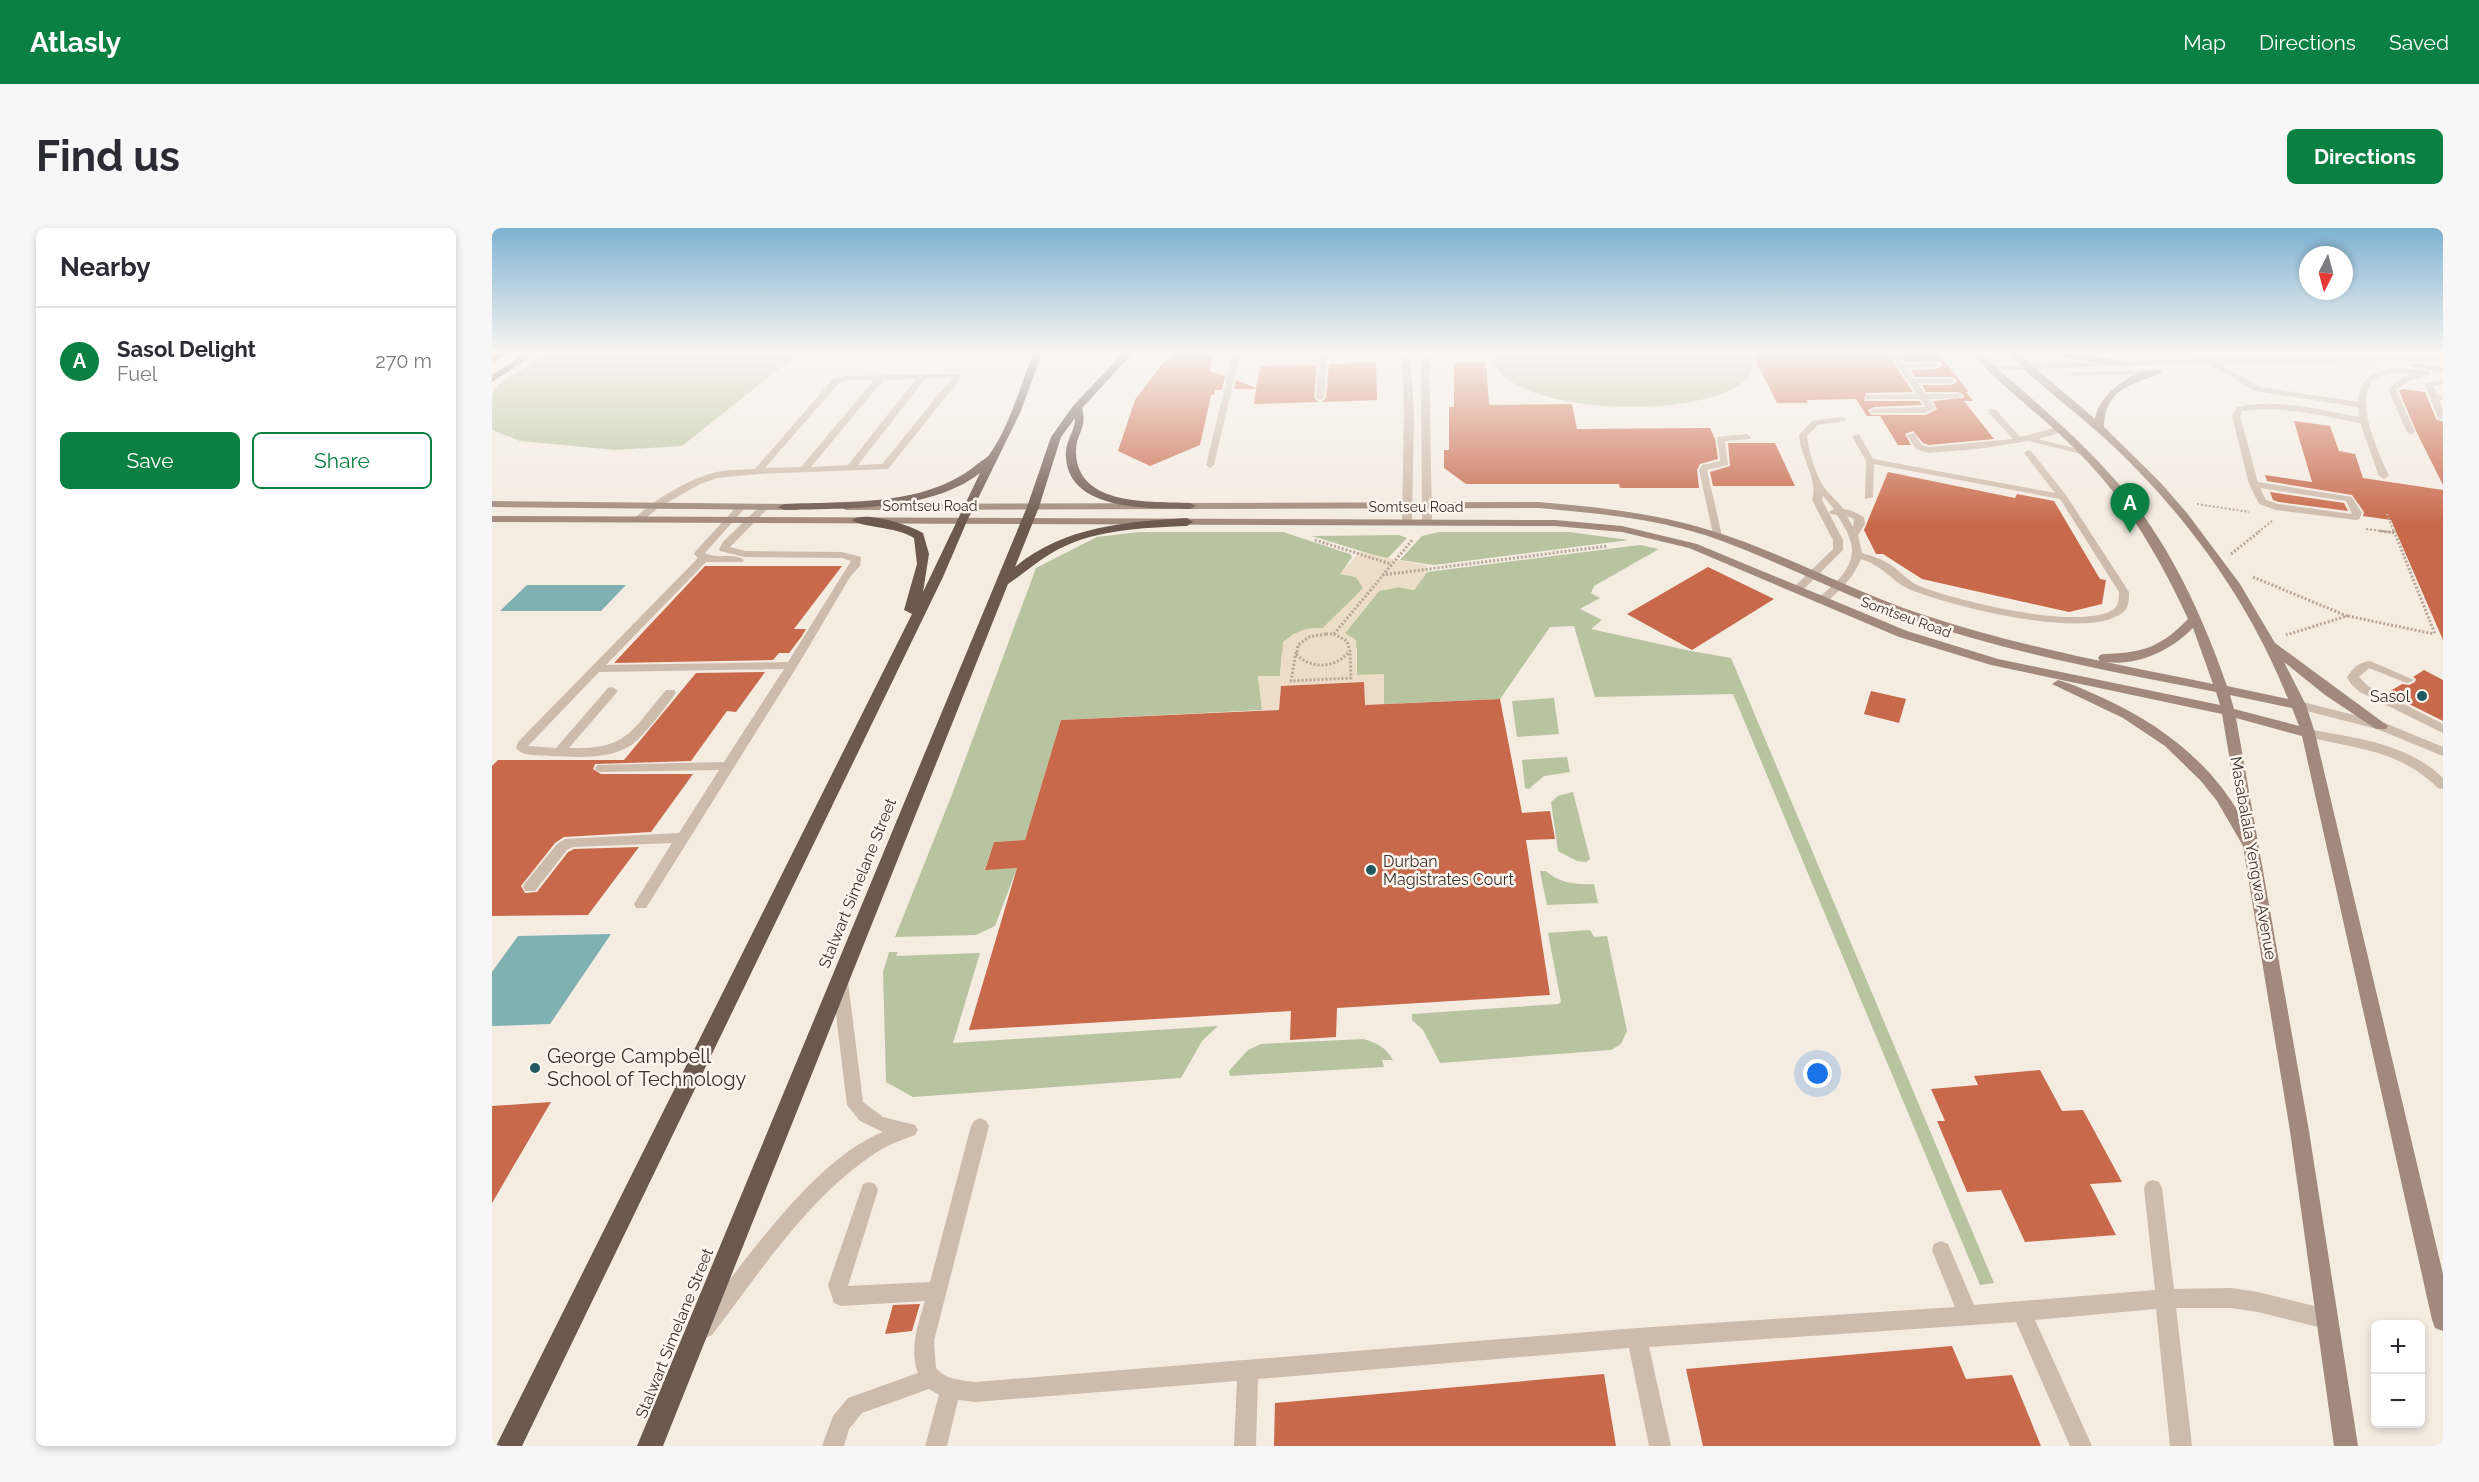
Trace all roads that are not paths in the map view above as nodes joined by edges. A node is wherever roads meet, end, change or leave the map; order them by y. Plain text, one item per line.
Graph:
1 (811, 410) edge
2 (853, 410) edge
3 (896, 410) edge
4 (932, 410) edge
5 (1016, 410) edge
6 (1076, 410) edge
7 (1077, 410) edge
8 (1223, 410) edge
9 (1409, 410) edge
10 (1426, 410) edge
11 (1929, 410) edge
12 (2037, 410) edge
13 (2076, 410) edge
14 (2100, 410) edge
15 (2242, 410) edge
16 (2293, 410) edge
17 (2362, 410) edge
18 (2401, 410) edge
19 (1874, 411) dead end
20 (1992, 411) dead end
21 (1842, 418) dead end
22 (2365, 421) junction
23 (2059, 430) junction
24 (2099, 430) junction
25 (2411, 432) dead end
26 (1911, 435) dead end
27 (1856, 436) dead end
28 (1747, 437) dead end
29 (2031, 439) junction
30 (2019, 441) junction
31 (2081, 451) junction
32 (995, 453) junction
33 (2028, 453) dead end
34 (1870, 461) junction
35 (1210, 465) dead end
36 (850, 469) junction
37 (803, 470) junction
38 (758, 471) junction
39 (2384, 476) dead end
40 (2254, 484) junction
41 (1820, 490) junction
42 (2063, 496) junction
43 (1869, 497) dead end
44 (492, 504) edge
45 (654, 506) junction
46 (1190, 506) junction
47 (1407, 506) junction
48 (1427, 506) junction
49 (741, 507) junction
50 (764, 507) junction
51 (784, 507) junction
52 (968, 507) junction
53 (1823, 512) junction
54 (1840, 512) junction
55 (1030, 514) junction
56 (492, 519) edge
57 (638, 520) junction
58 (729, 520) junction
59 (858, 520) junction
60 (748, 521) junction
61 (962, 521) junction
62 (1187, 522) junction
63 (1407, 522) junction
64 (1427, 522) junction
65 (1717, 536) junction
66 (1856, 554) junction
67 (779, 557) junction
68 (702, 560) junction
69 (683, 562) dead end
70 (1813, 576) junction
71 (1002, 584) junction
72 (1840, 586) junction
73 (1797, 590) junction
74 (1821, 601) junction
75 (2194, 620) junction
76 (2001, 642) junction
77 (2269, 642) junction
78 (897, 657) junction
79 (1995, 662) junction
80 (792, 665) junction
81 (595, 669) junction
82 (2408, 680) dead end
83 (2221, 689) junction
84 (612, 691) dead end
85 (670, 693) dead end
86 (2299, 705) junction
87 (2227, 711) junction
88 (2381, 726) junction
89 (2443, 729) edge
90 (2308, 733) junction
91 (2443, 734) edge
92 (2430, 745) junction
93 (560, 751) junction
94 (2443, 752) edge
95 (728, 766) junction
96 (601, 768) dead end
97 (2443, 785) edge
98 (683, 838) junction
99 (2251, 848) junction
100 (530, 887) dead end
101 (641, 904) dead end
102 (840, 980) junction
103 (980, 1126) dead end
104 (2153, 1188) dead end
105 (869, 1190) dead end
106 (1941, 1250) dead end
107 (938, 1291) junction
108 (2164, 1299) junction
109 (2021, 1312) junction
110 (1969, 1316) junction
111 (2326, 1319) junction
112 (2443, 1320) edge
113 (1637, 1338) junction
114 (692, 1344) junction
115 (1248, 1370) junction
116 (930, 1379) junction
117 (950, 1390) junction
118 (508, 1446) edge
119 (650, 1446) edge
120 (833, 1446) edge
121 (936, 1446) edge
122 (1245, 1446) edge
123 (1660, 1446) edge
124 (2081, 1446) edge
125 (2181, 1446) edge
126 (2346, 1446) edge

1 - 38 lane
2 - 37 lane
3 - 36 lane
4 - 36 lane
5 - 32 highway
6 - 55 highway, Stalwart Simelane Street
7 - 46 highway
8 - 35 lane
9 - 47 street
10 - 48 street
11 - 19 lane
12 - 23 main road, Masabalala Yengwa Avenue
13 - 24 main road
14 - 24 main road
15 - 40 lane
16 - 22 lane
17 - 22 lane
18 - 25 lane
20 - 30 lane
21 - 41 lane
22 - 39 lane
23 - 29 lane
23 - 31 main road, Masabalala Yengwa Avenue
24 - 77 main road
26 - 30 lane
27 - 34 lane
28 - 65 lane
29 - 30 lane
29 - 31 lane
31 - 75 main road, Masabalala Yengwa Avenue
32 - 51 highway
32 - 52 highway
33 - 42 lane
34 - 42 lane
34 - 43 lane
36 - 37 lane
37 - 38 lane
38 - 45 lane
40 - 40 lane
41 - 53 lane
41 - 54 lane
42 - 66 lane
44 - 45 main road, Somtseu Road
45 - 49 main road, Somtseu Road
45 - 57 lane
46 - 47 main road, Somtseu Road
46 - 55 main road, Somtseu Road
47 - 48 main road, Somtseu Road
47 - 63 street
48 - 64 street
48 - 65 main road, Somtseu Road
49 - 50 main road, Somtseu Road
49 - 58 lane
50 - 51 main road, Somtseu Road
50 - 60 lane
51 - 52 main road, Somtseu Road
52 - 55 main road, Somtseu Road
52 - 61 highway
53 - 54 lane
53 - 70 lane
54 - 66 lane
55 - 61 main road, Somtseu Road
55 - 62 main road, Somtseu Road
55 - 71 highway, Stalwart Simelane Street
56 - 57 main road, Somtseu Road
57 - 58 main road, Somtseu Road
58 - 60 main road, Somtseu Road
58 - 68 lane
59 - 60 main road, Somtseu Road
59 - 61 main road, Somtseu Road
59 - 78 highway
60 - 67 lane
61 - 78 highway
62 - 63 main road, Somtseu Road
62 - 71 highway
63 - 64 main road, Somtseu Road
64 - 73 main road, Somtseu Road
65 - 70 main road, Somtseu Road
66 - 72 lane
67 - 68 lane
67 - 80 lane
68 - 69 lane
68 - 81 lane
70 - 72 main road, Somtseu Road
70 - 73 lane
71 - 102 highway, Stalwart Simelane Street
72 - 74 lane
72 - 76 main road, Somtseu Road
73 - 74 main road, Somtseu Road
74 - 79 main road, Somtseu Road
75 - 76 main road
75 - 83 main road, Masabalala Yengwa Avenue
76 - 83 main road, Somtseu Road
77 - 86 main road
77 - 88 main road
78 - 118 highway
79 - 87 main road, Somtseu Road
79 - 99 main road
80 - 81 lane
80 - 95 lane
81 - 93 lane
82 - 89 lane
83 - 86 main road, Somtseu Road
83 - 87 main road, Masabalala Yengwa Avenue
84 - 93 lane
85 - 93 lane
86 - 88 lane
86 - 90 main road
87 - 90 main road, Somtseu Road
87 - 99 main road, Masabalala Yengwa Avenue
88 - 92 lane
90 - 97 lane
90 - 112 main road
91 - 92 lane
92 - 94 lane
95 - 96 lane
95 - 98 lane
98 - 100 lane
98 - 101 lane
99 - 111 main road, Masabalala Yengwa Avenue
102 - 114 highway, Stalwart Simelane Street
102 - 114 lane
103 - 107 lane
104 - 108 lane
105 - 107 lane
106 - 110 lane
107 - 116 lane
108 - 109 lane
108 - 111 lane
108 - 125 lane
109 - 110 lane
109 - 124 lane
110 - 113 lane
111 - 126 main road, Masabalala Yengwa Avenue
113 - 115 lane
113 - 123 lane
114 - 119 highway, Stalwart Simelane Street
115 - 117 lane
115 - 122 lane
116 - 117 lane
116 - 120 lane
117 - 121 lane

